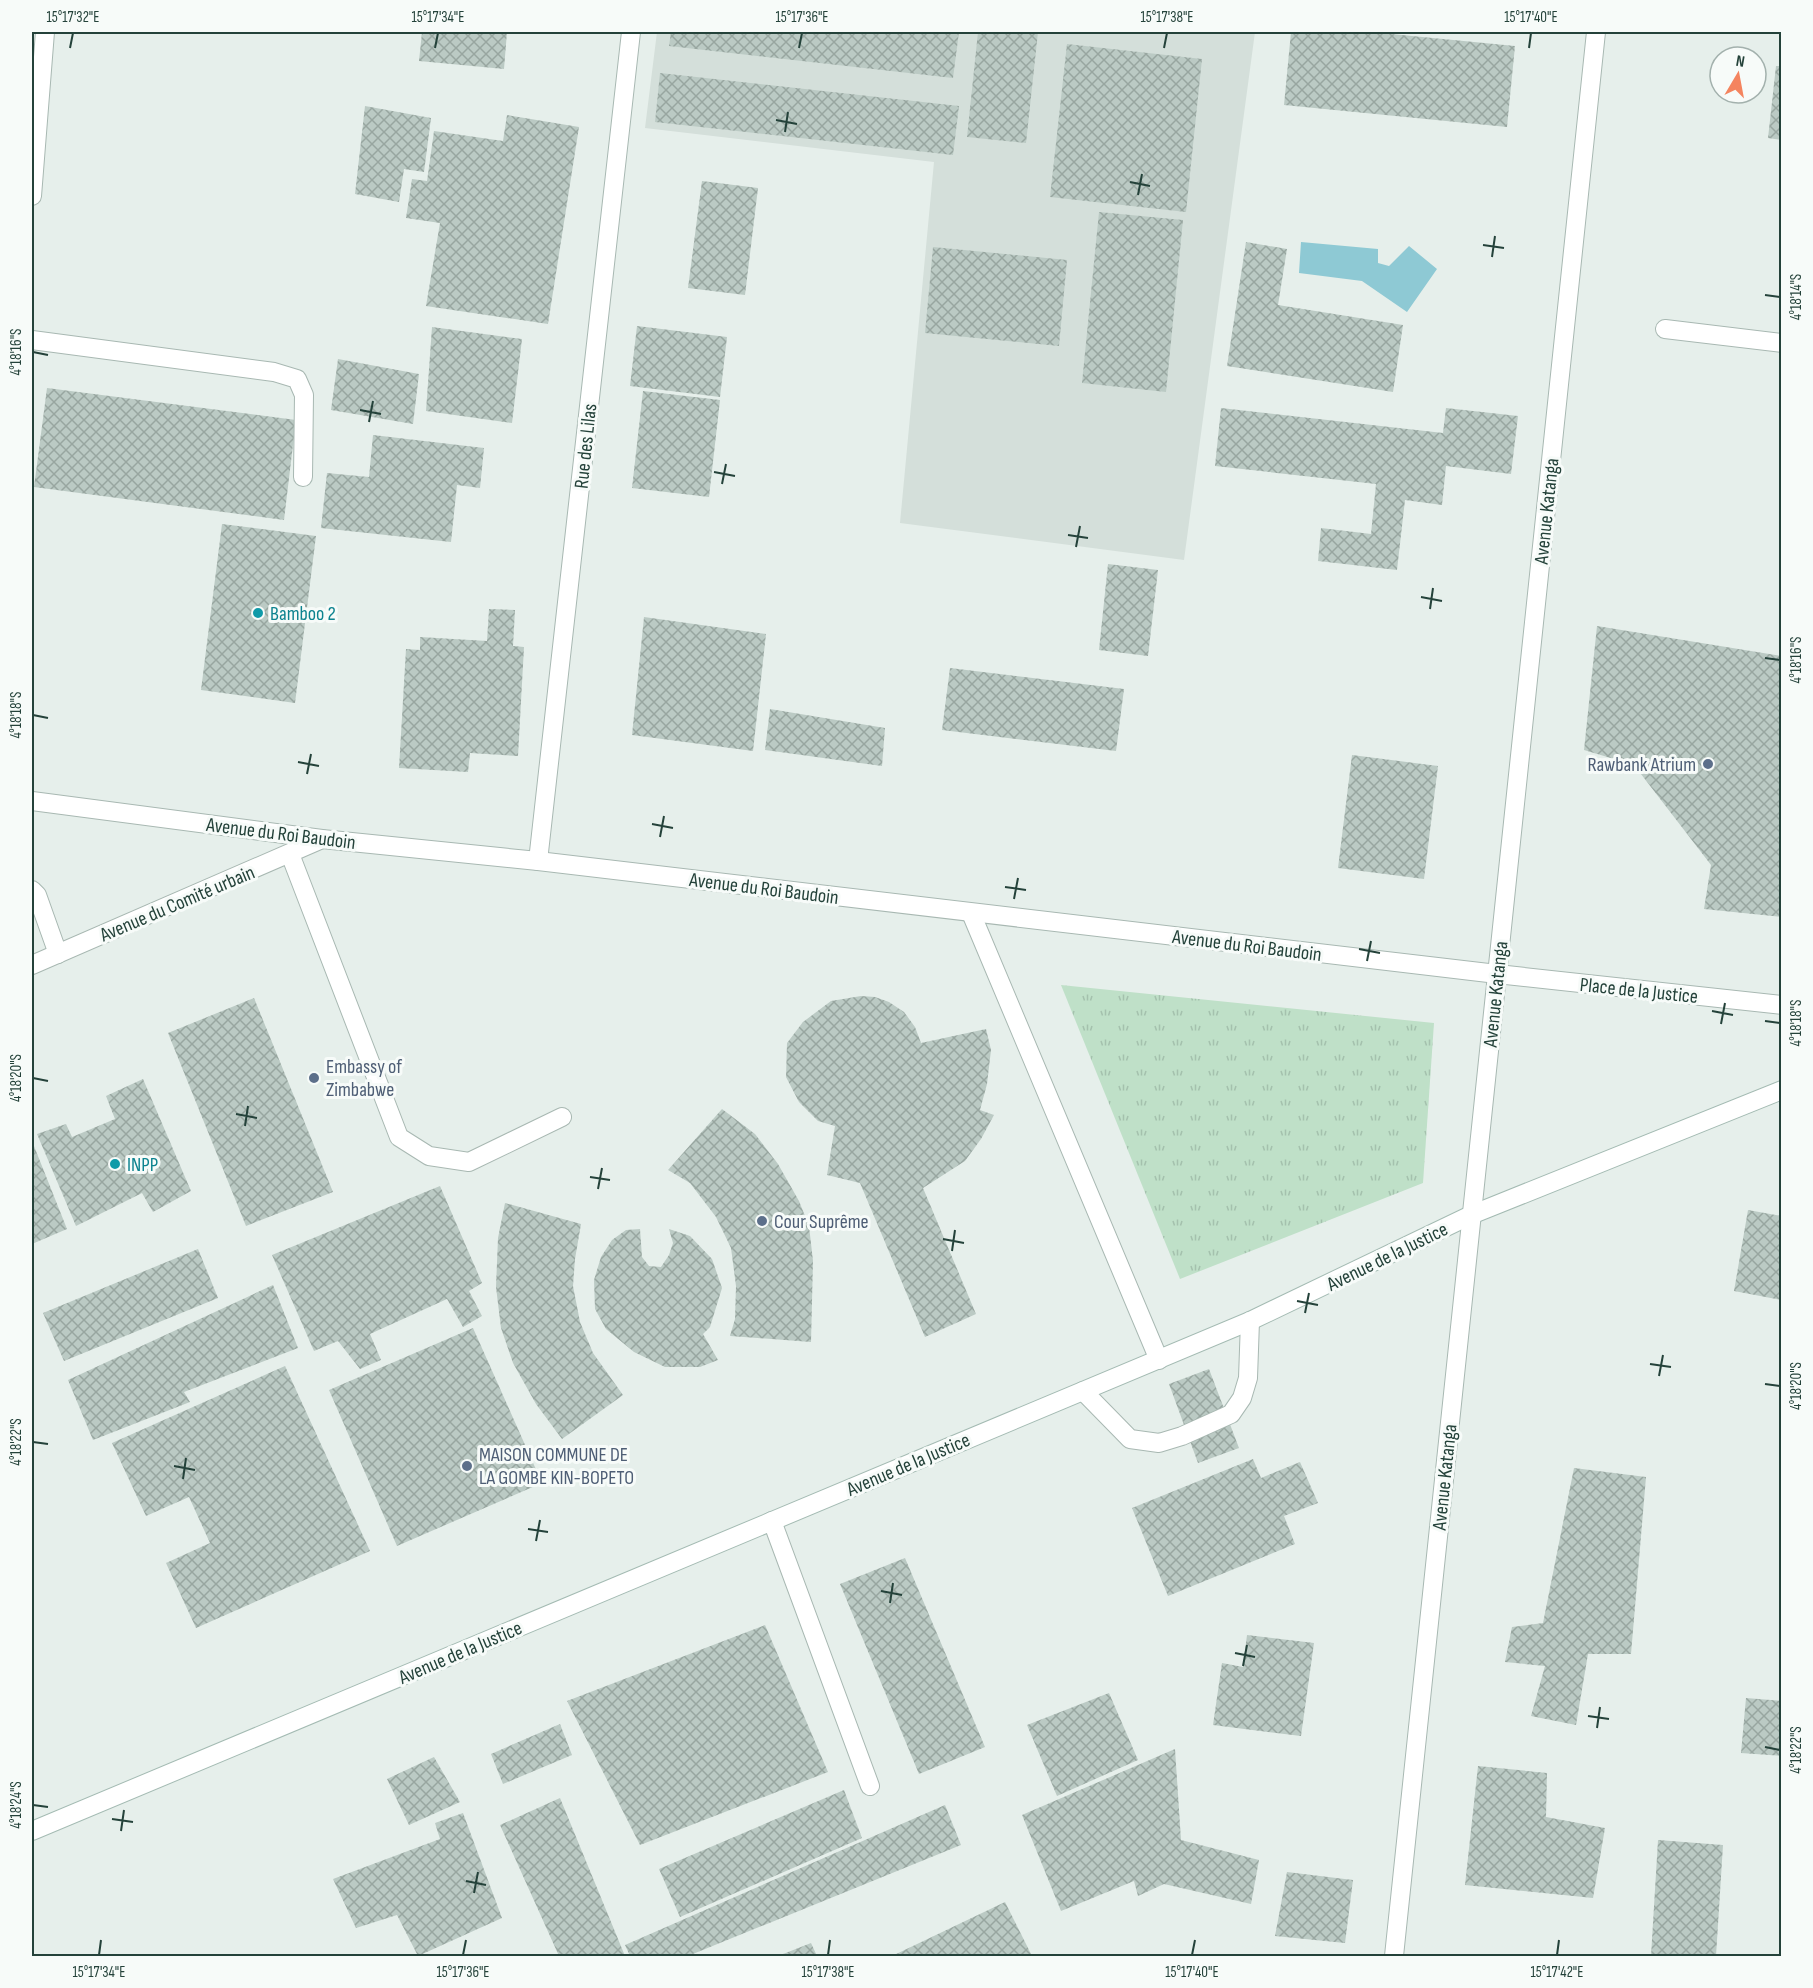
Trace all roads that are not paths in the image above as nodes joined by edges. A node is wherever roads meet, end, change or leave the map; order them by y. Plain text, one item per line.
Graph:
1 (45, 32) edge
2 (631, 32) edge
3 (1596, 32) edge
4 (32, 196) edge
5 (1665, 328) dead end
6 (32, 340) edge
7 (1782, 343) edge
8 (303, 477) dead end
9 (32, 801) edge
10 (322, 839) junction
11 (290, 854) junction
12 (538, 861) junction
13 (32, 890) edge
14 (971, 913) junction
15 (58, 954) junction
16 (32, 964) edge
17 (1497, 974) junction
18 (1782, 1005) edge
19 (1782, 1090) edge
20 (562, 1117) dead end
21 (1471, 1215) junction
22 (1250, 1321) junction
23 (1159, 1360) junction
24 (1083, 1391) junction
25 (772, 1521) junction
26 (870, 1786) dead end
27 (32, 1831) edge
28 (1394, 1956) edge

1 - 4 street
2 - 12 street, Rue des Lilas
3 - 17 street, Avenue Katanga
5 - 7 street
6 - 8 street
9 - 10 street, Avenue du Roi Baudoin
10 - 11 street, Avenue du Comité urbain
10 - 12 street, Avenue du Roi Baudoin
11 - 15 street, Avenue du Comité urbain
11 - 20 street
12 - 14 street, Avenue du Roi Baudoin
13 - 15 street
14 - 17 street, Avenue du Roi Baudoin
14 - 23 street
15 - 16 street, Avenue du Comité urbain
17 - 18 street, Place de la Justice
17 - 21 street, Avenue Katanga
19 - 21 street, Avenue de la Justice
21 - 22 street, Avenue de la Justice
21 - 28 street, Avenue Katanga
22 - 23 street, Avenue de la Justice
22 - 24 street
23 - 24 street, Avenue de la Justice
24 - 25 street, Avenue de la Justice
25 - 26 street
25 - 27 street, Avenue de la Justice

